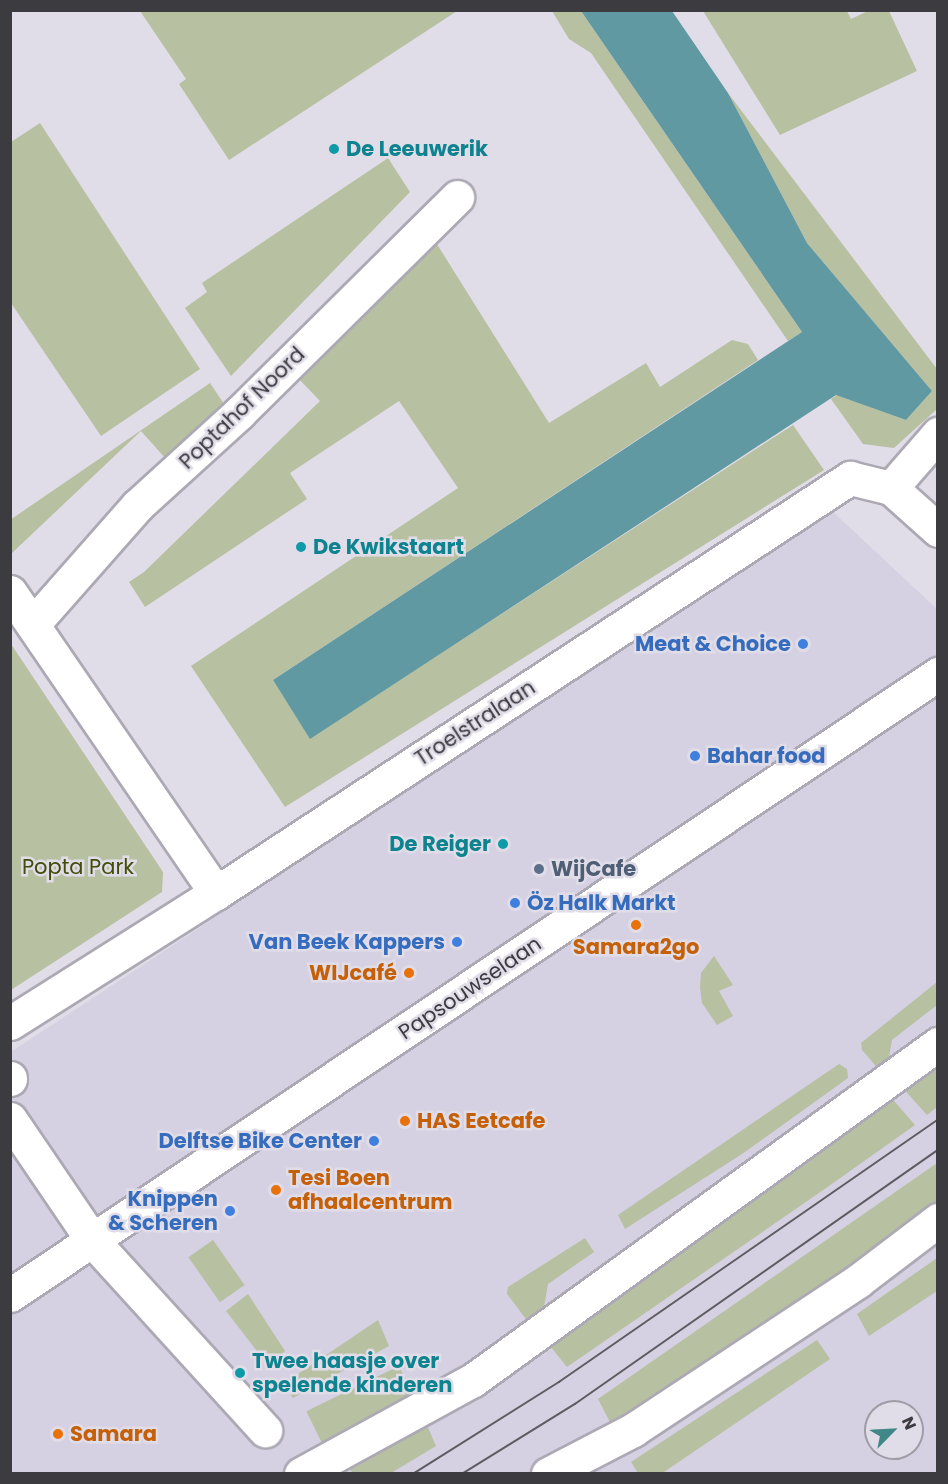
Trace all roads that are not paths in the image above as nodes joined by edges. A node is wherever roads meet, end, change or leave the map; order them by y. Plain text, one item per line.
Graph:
1 (457, 197) dead end
2 (938, 434) edge
3 (891, 488) junction
4 (938, 530) edge
5 (10, 592) edge
6 (33, 624) junction
7 (938, 674) edge
8 (216, 893) junction
9 (10, 1023) edge
10 (938, 1044) edge
11 (10, 1119) edge
12 (938, 1220) edge
13 (93, 1241) junction
14 (10, 1295) edge
15 (266, 1430) dead end
16 (301, 1473) edge
17 (548, 1473) edge

1 - 6 street, Poptahof Noord
2 - 3 street
3 - 4 street, Troelstralaan
3 - 8 street, Troelstralaan
5 - 6 street
6 - 8 street
7 - 13 street, Papsouwselaan
8 - 9 street, Troelstralaan
10 - 16 street
11 - 13 street
12 - 17 street
13 - 14 street, Papsouwselaan
13 - 15 street

